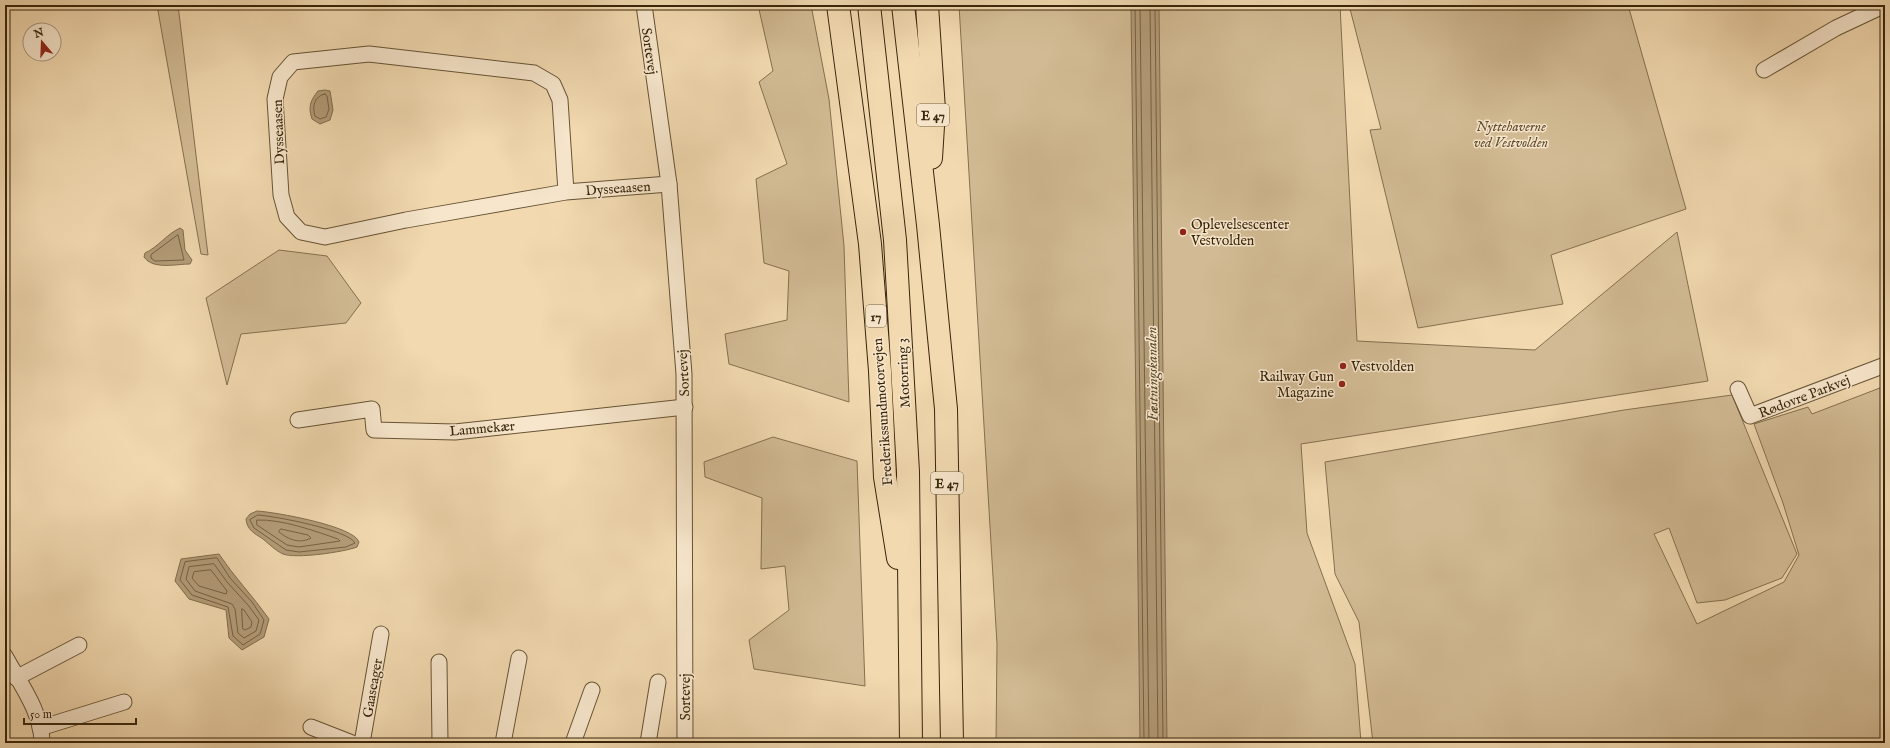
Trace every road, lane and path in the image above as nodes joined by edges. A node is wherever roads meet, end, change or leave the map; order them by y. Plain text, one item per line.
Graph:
1 (644, 5) edge
2 (838, 5) edge
3 (869, 5) edge
4 (903, 5) edge
5 (927, 5) edge
6 (1885, 5) edge
7 (1764, 70) dead end
8 (669, 184) junction
9 (566, 192) junction
10 (928, 225) junction
11 (1885, 365) edge
12 (1738, 389) dead end
13 (684, 407) junction
14 (298, 420) dead end
15 (910, 627) junction
16 (381, 634) dead end
17 (79, 645) dead end
18 (5, 656) edge
19 (519, 658) dead end
20 (439, 662) dead end
21 (16, 678) junction
22 (658, 682) dead end
23 (592, 690) dead end
24 (124, 702) dead end
25 (311, 727) dead end
26 (40, 728) junction
27 (42, 743) edge
28 (352, 743) edge
29 (362, 743) edge
30 (440, 743) edge
31 (503, 743) edge
32 (573, 743) edge
33 (648, 743) edge
34 (685, 743) edge
35 (911, 743) edge
36 (952, 743) edge

1 - 8 street, Sortevej
2 - 15 highway, Frederikssundmotorvejen / 17
3 - 15 highway, Motorring 3
4 - 10 highway
5 - 10 highway, E 47
6 - 7 street
8 - 9 street, Dysseaasen
8 - 13 street, Sortevej
9 - 9 street, Dysseaasen
10 - 36 highway, E 47
11 - 12 street, Rødovre Parkvej
13 - 14 street, Lammekær
13 - 34 street, Sortevej
15 - 35 highway, Motorring 3
16 - 29 street, Gaaseager
17 - 21 street
18 - 21 street
19 - 31 street
20 - 30 street
21 - 26 street
22 - 33 street
23 - 32 street
24 - 26 street
25 - 28 street
26 - 27 street

